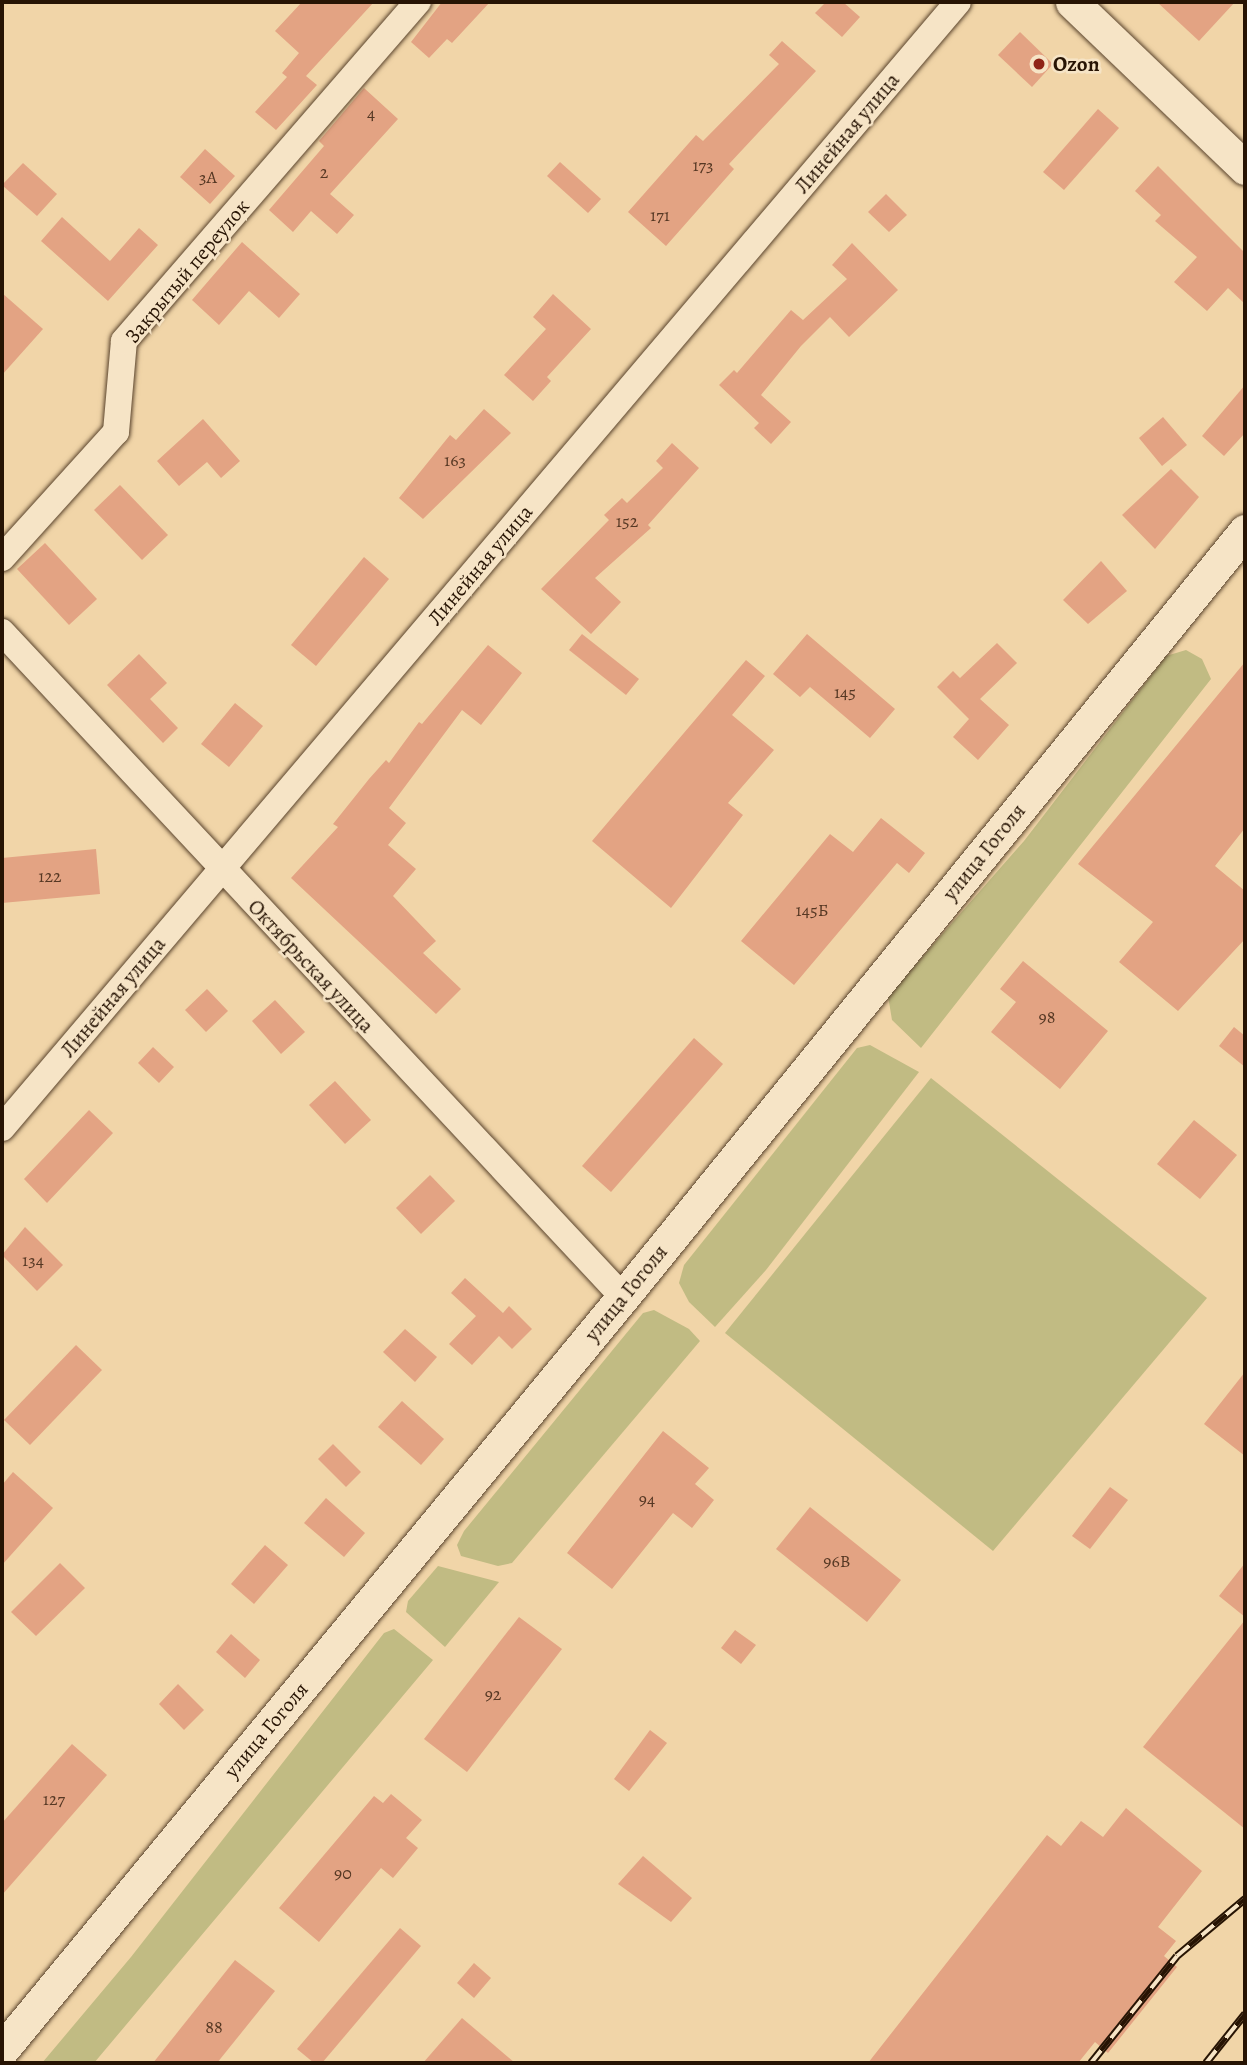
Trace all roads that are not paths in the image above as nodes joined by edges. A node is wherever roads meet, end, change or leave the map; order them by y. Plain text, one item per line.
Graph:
1 (418, 2) edge
2 (958, 2) edge
3 (1072, 2) edge
4 (1245, 168) edge
5 (1245, 531) edge
6 (2, 558) edge
7 (2, 632) edge
8 (221, 870) junction
9 (2, 1128) edge
10 (623, 1297) junction
11 (2, 2050) edge

1 - 6 street, Закрытый переулок
2 - 8 street, Линейная улица
3 - 4 street
5 - 10 street, улица Гоголя
7 - 8 street, Октябрьская улица
8 - 9 street, Линейная улица
8 - 10 street, Октябрьская улица
10 - 11 street, улица Гоголя

